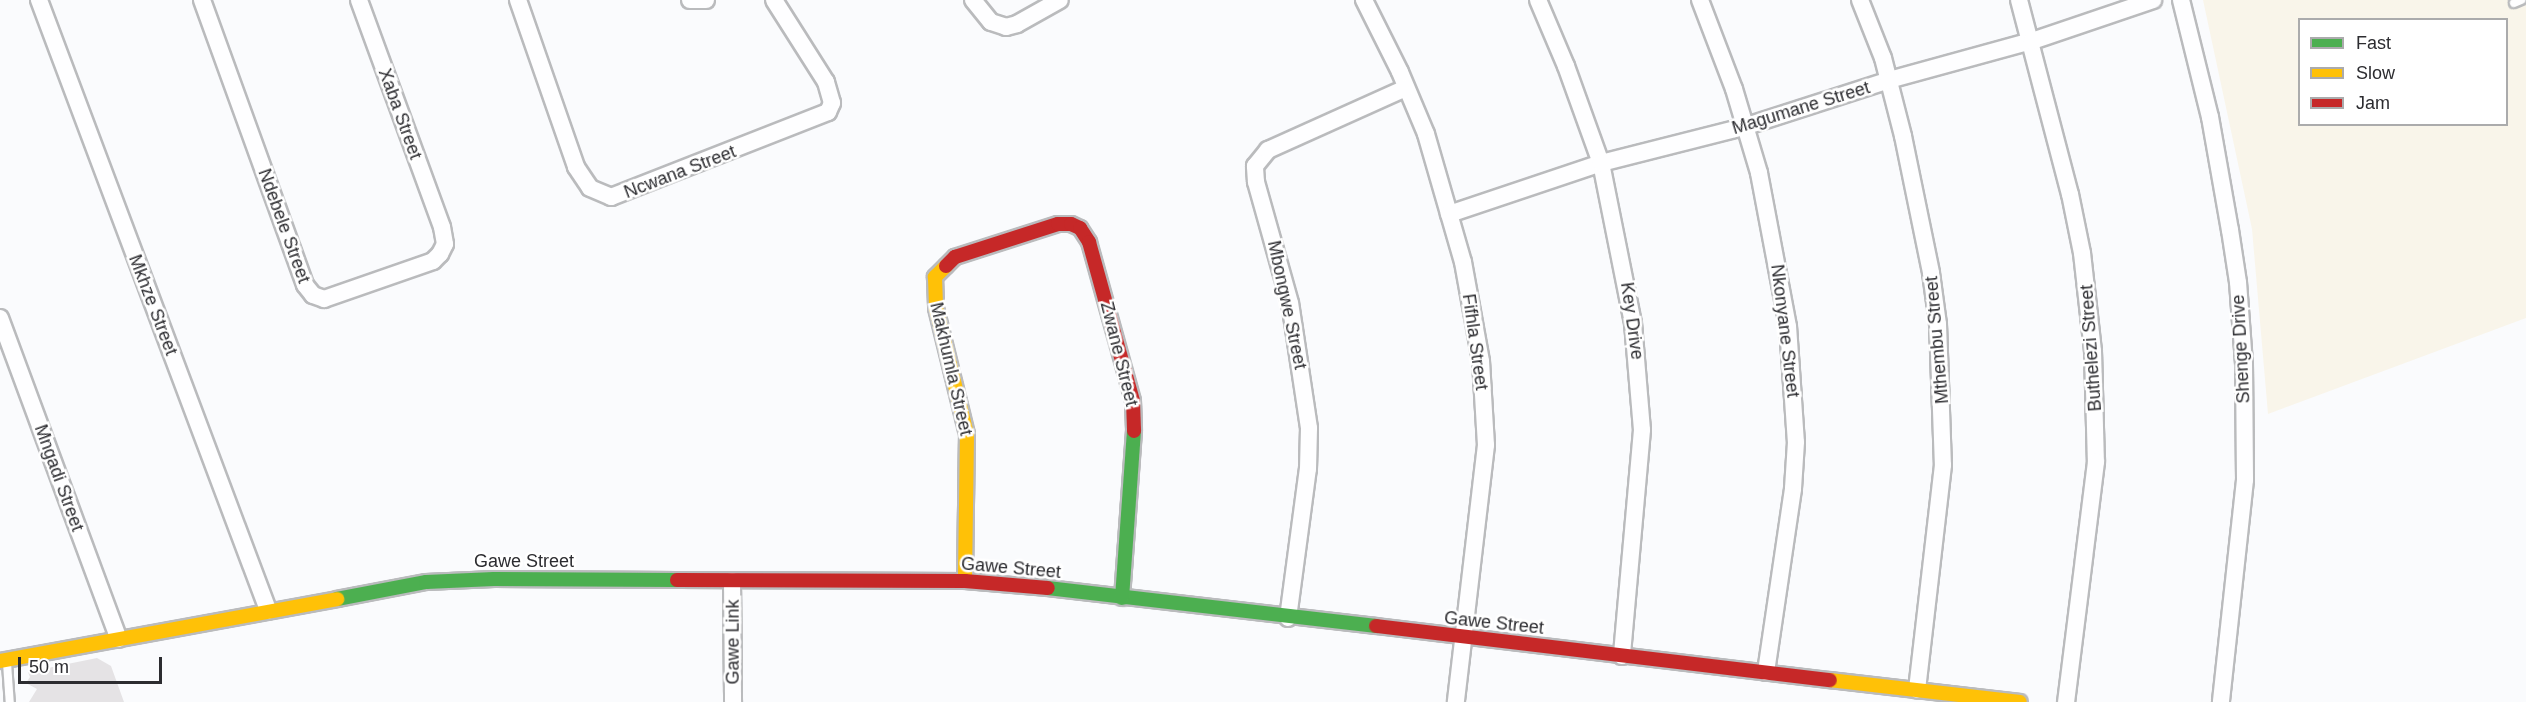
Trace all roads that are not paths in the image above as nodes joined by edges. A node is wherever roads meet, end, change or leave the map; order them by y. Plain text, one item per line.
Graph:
1 (39, 0) edge
2 (202, 0) edge
3 (359, 0) edge
4 (518, 0) edge
5 (690, 0) edge
6 (706, 0) edge
7 (774, 0) edge
8 (973, 0) edge
9 (1060, 0) edge
10 (1364, 0) edge
11 (1538, 0) edge
12 (1700, 0) edge
13 (1860, 0) edge
14 (2019, 0) edge
15 (2153, 0) edge
16 (2181, 0) edge
17 (2032, 41) junction
18 (1889, 80) junction
19 (1406, 88) junction
20 (1747, 126) junction
21 (1601, 163) junction
22 (1449, 214) junction
23 (1077, 225) joint
24 (442, 227) joint
25 (0, 318) edge
26 (732, 581) junction
27 (965, 581) junction
28 (1122, 598) junction
29 (268, 610) junction
30 (1288, 618) junction
31 (1464, 638) junction
32 (119, 639) junction
33 (1622, 656) junction
34 (4, 660) edge
35 (1766, 672) junction
36 (1917, 689) junction
37 (10, 702) edge
38 (733, 702) edge
39 (1456, 702) edge
40 (2020, 702) edge
41 (2066, 702) edge
42 (2221, 702) edge

1 - 29 street, Mkhze Street
2 - 24 street, Ndebele Street
3 - 24 street, Xaba Street
4 - 7 street, Ncwana Street
5 - 6 street
8 - 9 street
10 - 19 street, Fifhla Street
11 - 21 street, Key Drive
12 - 20 street, Nkonyane Street
13 - 18 street, Mthembu Street
14 - 17 street, Buthelezi Street
15 - 17 street, Magumane Street
16 - 42 street, Shenge Drive
17 - 18 street, Magumane Street
17 - 41 street, Buthelezi Street
18 - 20 street, Magumane Street
18 - 36 street, Mthembu Street
19 - 22 street, Fifhla Street
19 - 30 street, Mbongwe Street
20 - 21 street, Magumane Street
20 - 35 street, Nkonyane Street
21 - 22 street, Magumane Street
21 - 33 street, Key Drive
22 - 31 street, Fifhla Street
23 - 27 street, Makhumla Street
23 - 28 street, Zwane Street
25 - 32 street, Mngadi Street
26 - 27 street, Gawe Street
26 - 29 street, Gawe Street
26 - 38 street, Gawe Link
27 - 28 street, Gawe Street
28 - 30 street, Gawe Street
29 - 32 street, Gawe Street
30 - 31 street, Gawe Street
31 - 33 street, Gawe Street
31 - 39 street, Fifhla Street
32 - 34 street, Gawe Street
33 - 35 street, Gawe Street
34 - 37 lane
35 - 36 street, Gawe Street
36 - 40 street, Gawe Street

